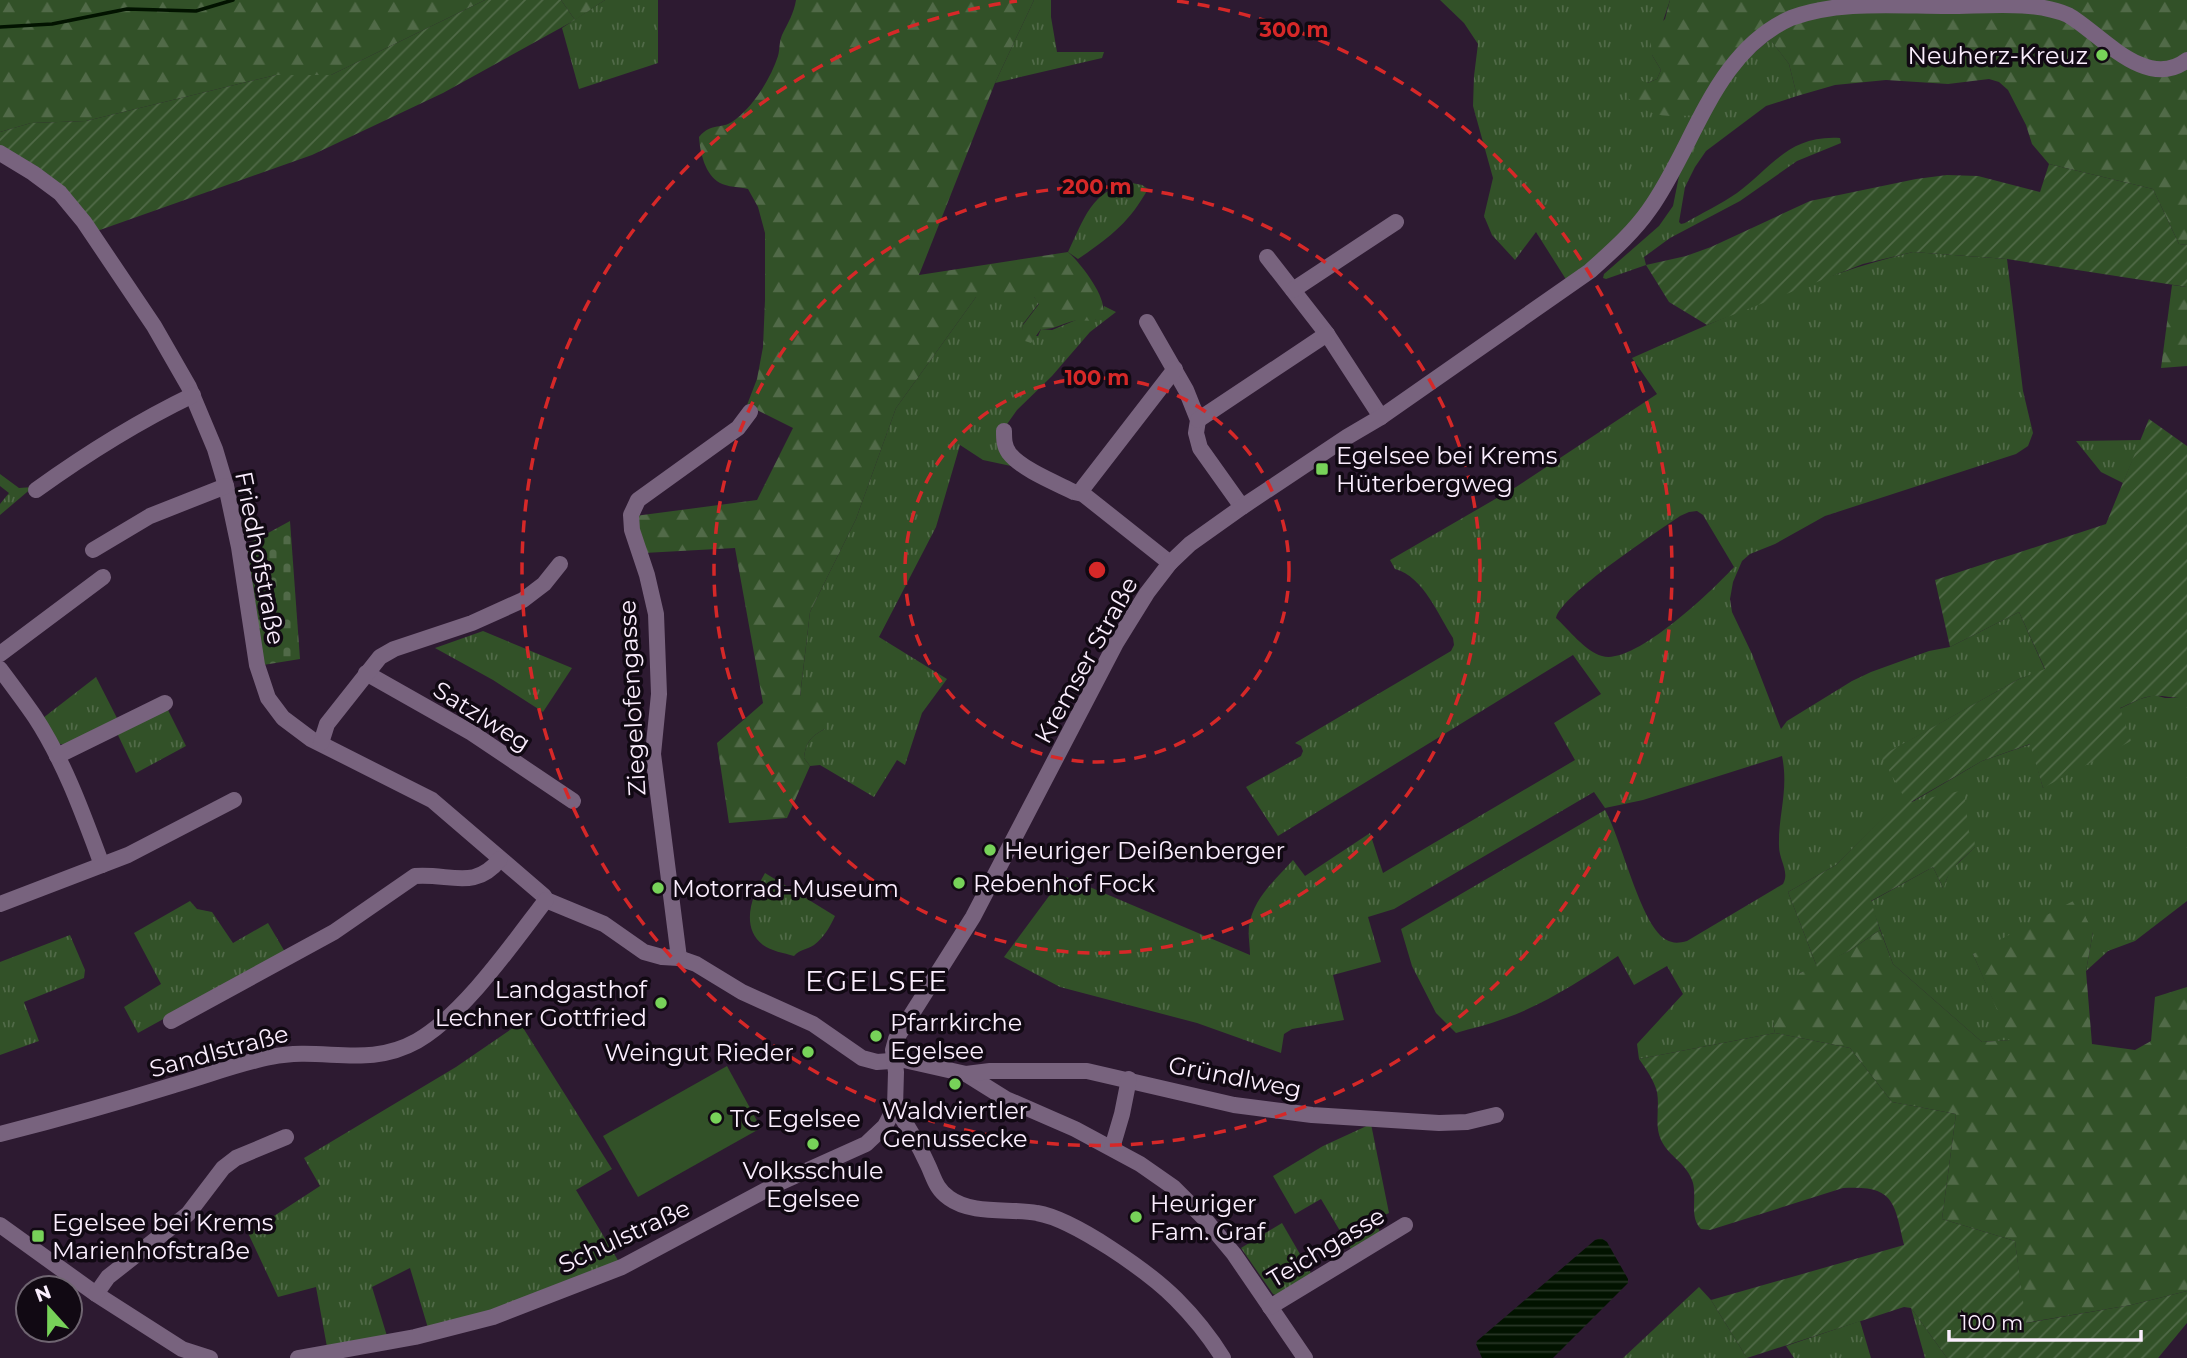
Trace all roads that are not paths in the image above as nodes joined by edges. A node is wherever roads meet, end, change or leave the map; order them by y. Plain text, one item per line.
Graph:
1 (2187, 60) edge
2 (0, 153) edge
3 (1396, 222) dead end
4 (1267, 257) dead end
5 (1293, 290) junction
6 (1147, 322) dead end
7 (1327, 334) junction
8 (1175, 369) junction
9 (193, 395) junction
10 (750, 412) dead end
11 (1381, 417) junction
12 (1198, 420) junction
13 (1004, 431) dead end
14 (226, 486) junction
15 (36, 490) dead end
16 (1083, 494) junction
17 (1242, 507) junction
18 (93, 550) dead end
19 (1171, 563) junction
20 (561, 564) dead end
21 (103, 577) dead end
22 (0, 654) edge
23 (0, 669) edge
24 (366, 674) junction
25 (165, 703) dead end
26 (321, 743) junction
27 (57, 756) junction
28 (233, 800) dead end
29 (573, 801) dead end
30 (500, 859) junction
31 (102, 865) junction
32 (547, 900) junction
33 (0, 904) edge
34 (679, 958) junction
35 (171, 1021) dead end
36 (894, 1060) junction
37 (966, 1074) junction
38 (1129, 1079) junction
39 (895, 1107) junction
40 (1496, 1115) dead end
41 (0, 1134) edge
42 (286, 1137) dead end
43 (1112, 1148) junction
44 (0, 1225) edge
45 (1405, 1225) dead end
46 (96, 1294) junction
47 (1270, 1307) junction
48 (185, 1354) edge
49 (209, 1358) edge
50 (298, 1358) edge
51 (1223, 1358) edge
52 (1305, 1358) edge

1 - 11 street, Kremser Straße
2 - 9 street, Friedhofstraße
3 - 5 street
4 - 5 street
5 - 7 street
6 - 8 street
7 - 11 street
7 - 12 street
8 - 12 street
8 - 16 street
9 - 14 street, Friedhofstraße
9 - 15 street
10 - 34 street, Ziegelofengasse
11 - 17 street, Kremser Straße
12 - 17 street
13 - 16 street
14 - 18 street
14 - 26 street, Friedhofstraße
16 - 19 street
17 - 19 street, Kremser Straße
19 - 36 street, Kremser Straße
20 - 24 street
21 - 22 street
23 - 27 street
24 - 26 street
24 - 29 street, Satzlweg
25 - 27 street
26 - 30 street, Friedhofstraße
27 - 31 street
28 - 31 street
30 - 32 street, Friedhofstraße
30 - 35 street
31 - 33 street
32 - 34 street
32 - 41 street, Sandlstraße
34 - 36 street
36 - 37 street
36 - 39 street
37 - 38 street, Gründlweg
37 - 43 street
38 - 40 street, Gründlweg
38 - 43 street
39 - 50 street, Schulstraße
39 - 51 street
42 - 46 street
43 - 47 street
44 - 46 street
45 - 47 street, Teichgasse
46 - 48 street
47 - 52 street
48 - 49 street

